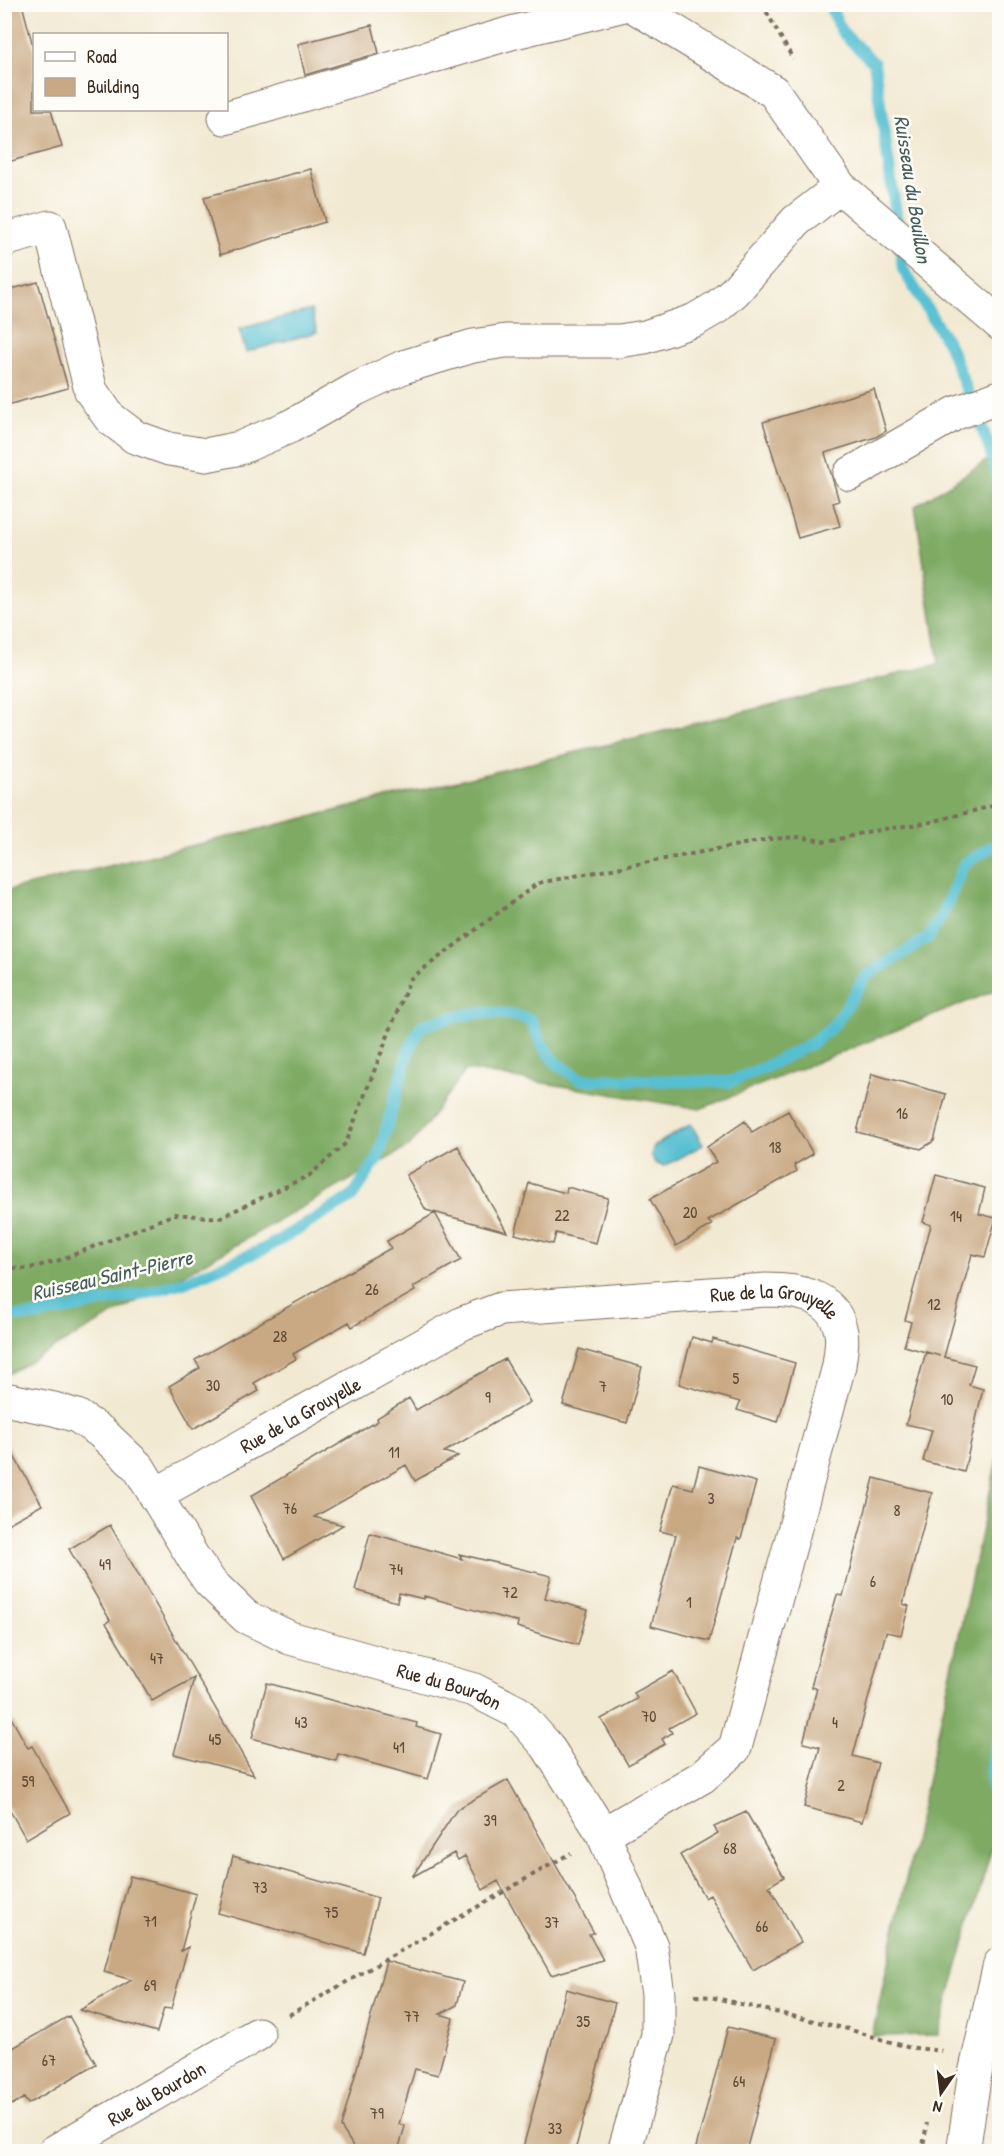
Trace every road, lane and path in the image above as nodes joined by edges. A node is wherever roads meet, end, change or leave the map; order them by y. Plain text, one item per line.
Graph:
1 (629, 4) edge
2 (225, 118) dead end
3 (840, 187) junction
4 (4, 240) edge
5 (999, 324) edge
6 (999, 397) edge
7 (850, 474) dead end
8 (999, 804) edge
9 (4, 1267) edge
10 (4, 1399) edge
11 (155, 1495) junction
12 (603, 1834) junction
13 (999, 1964) edge
14 (658, 1994) junction
15 (258, 2034) joint
16 (976, 2065) junction
17 (54, 2151) edge
18 (624, 2151) edge
19 (963, 2151) edge

1 - 2 street
1 - 3 street
3 - 4 street
3 - 5 street
6 - 7 street
8 - 9 path
10 - 11 street, Rue du Bourdon
11 - 12 street, Rue du Bourdon
11 - 12 street, Rue de la Grouyelle
12 - 14 street, Rue du Bourdon
12 - 15 path
13 - 16 street
14 - 16 path
14 - 18 street, Rue du Bourdon
15 - 17 street, Rue du Bourdon
16 - 19 street

